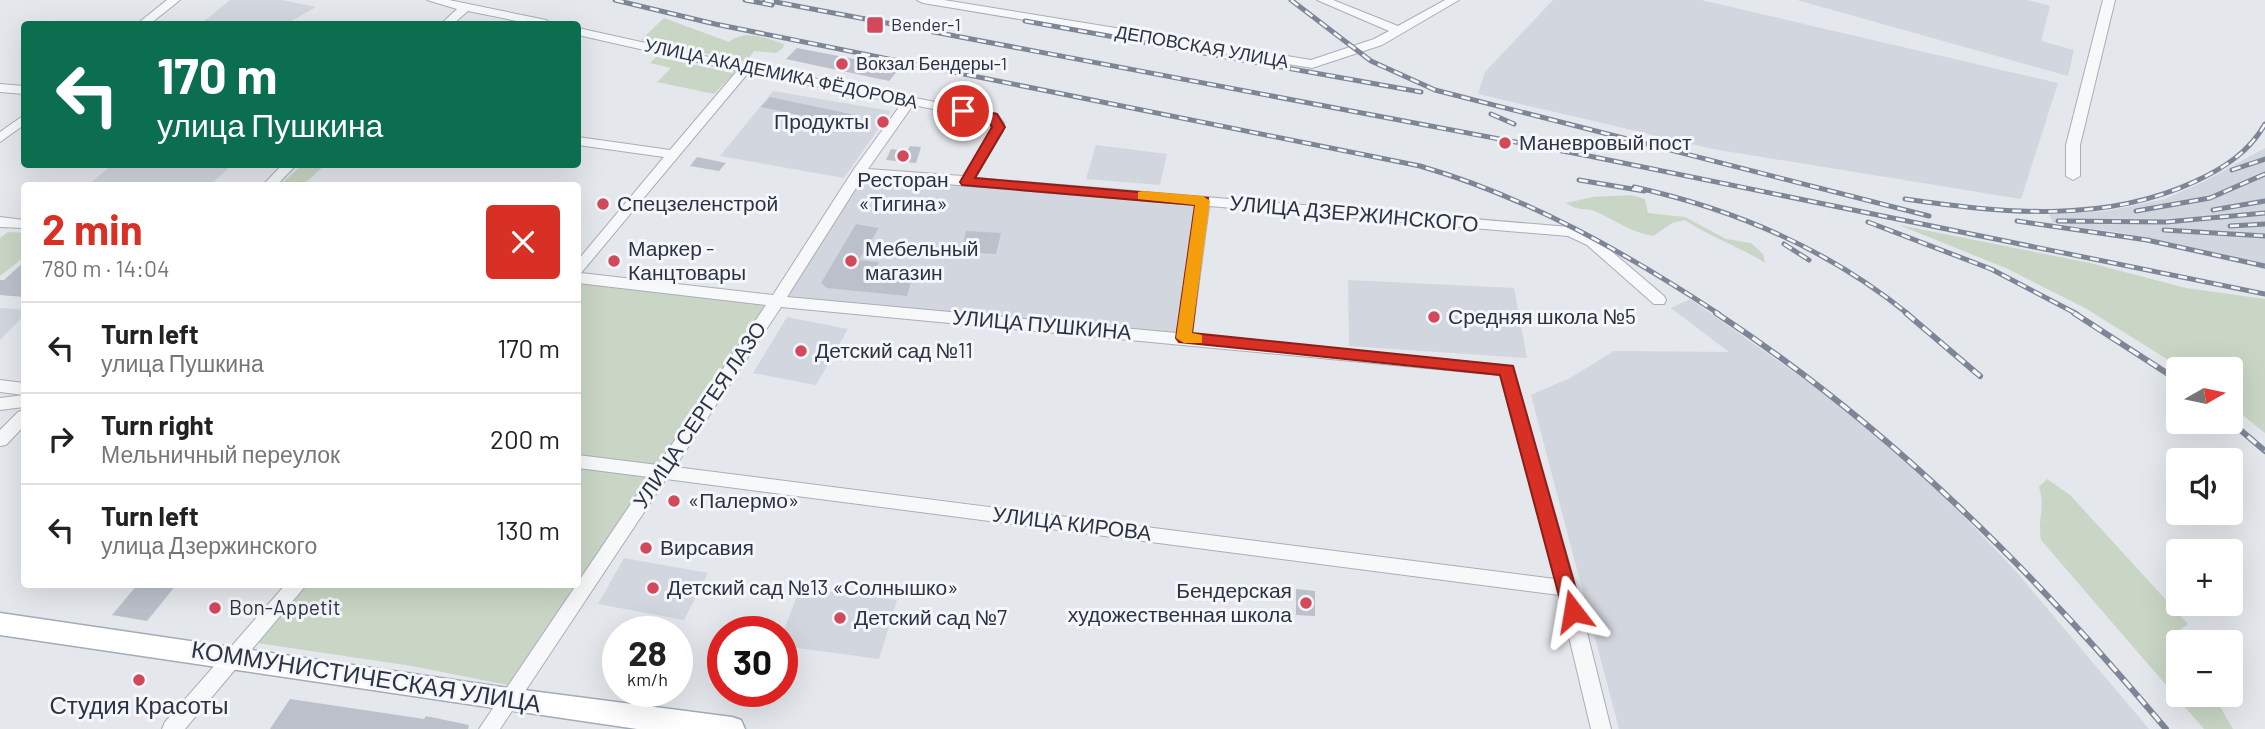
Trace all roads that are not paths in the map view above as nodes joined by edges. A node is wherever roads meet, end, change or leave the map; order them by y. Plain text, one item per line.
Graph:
1 (174, 0) edge
2 (433, 0) edge
3 (923, 0) edge
4 (1323, 0) edge
5 (1453, 0) edge
6 (2109, 0) edge
7 (466, 7) junction
8 (147, 21) edge
9 (450, 21) edge
10 (532, 21) edge
11 (1397, 30) junction
12 (581, 33) edge
13 (744, 69) junction
14 (0, 88) edge
15 (21, 90) edge
16 (910, 101) junction
17 (21, 121) edge
18 (0, 138) edge
19 (581, 141) edge
20 (672, 153) junction
21 (287, 168) edge
22 (859, 172) junction
23 (2073, 176) dead end
24 (272, 182) edge
25 (967, 182) junction
26 (1203, 201) junction
27 (0, 222) edge
28 (21, 224) edge
29 (581, 265) edge
30 (581, 278) edge
31 (1659, 300) dead end
32 (777, 301) junction
33 (1184, 338) junction
34 (0, 386) edge
35 (21, 389) edge
36 (21, 401) edge
37 (0, 404) edge
38 (21, 419) edge
39 (0, 440) edge
40 (581, 461) edge
41 (662, 471) junction
42 (295, 588) edge
43 (1567, 588) junction
44 (0, 624) edge
45 (235, 657) junction
46 (508, 700) junction
47 (172, 729) edge
48 (489, 729) edge
49 (732, 729) edge
50 (1601, 729) edge

1 - 8 street
2 - 7 street
3 - 11 street, ДЕПОВСКАЯ УЛИЦА
4 - 11 street
5 - 11 street, ДЕПОВСКАЯ УЛИЦА
6 - 23 street
7 - 9 street
7 - 10 street
12 - 13 street, УЛИЦА АКАДЕМИКА ФЁДОРОВА
13 - 16 street, УЛИЦА АКАДЕМИКА ФЁДОРОВА
13 - 20 street
14 - 15 street
16 - 22 street, УЛИЦА СЕРГЕЯ ЛАЗО
16 - 25 street, УЛИЦА АКАДЕМИКА ФЁДОРОВА
17 - 18 street
19 - 20 street
20 - 29 street
21 - 24 street
22 - 25 street, УЛИЦА ДЗЕРЖИНСКОГО
22 - 32 street, УЛИЦА СЕРГЕЯ ЛАЗО
25 - 26 street, УЛИЦА ДЗЕРЖИНСКОГО
26 - 31 street, УЛИЦА ДЗЕРЖИНСКОГО
26 - 33 street
27 - 28 street
30 - 32 street, УЛИЦА ПУШКИНА
32 - 33 street, УЛИЦА ПУШКИНА
32 - 41 street, УЛИЦА СЕРГЕЯ ЛАЗО
33 - 43 street, УЛИЦА ПУШКИНА
34 - 35 street
36 - 37 street
38 - 39 street
40 - 41 street, УЛИЦА КИРОВА
41 - 43 street, УЛИЦА КИРОВА
41 - 46 street, УЛИЦА СЕРГЕЯ ЛАЗО
42 - 45 street
43 - 50 street
44 - 45 main road, КОММУНИСТИЧЕСКАЯ УЛИЦА
45 - 46 main road, КОММУНИСТИЧЕСКАЯ УЛИЦА
45 - 47 street
46 - 48 street, УЛИЦА СЕРГЕЯ ЛАЗО
46 - 49 main road, КОММУНИСТИЧЕСКАЯ УЛИЦА

